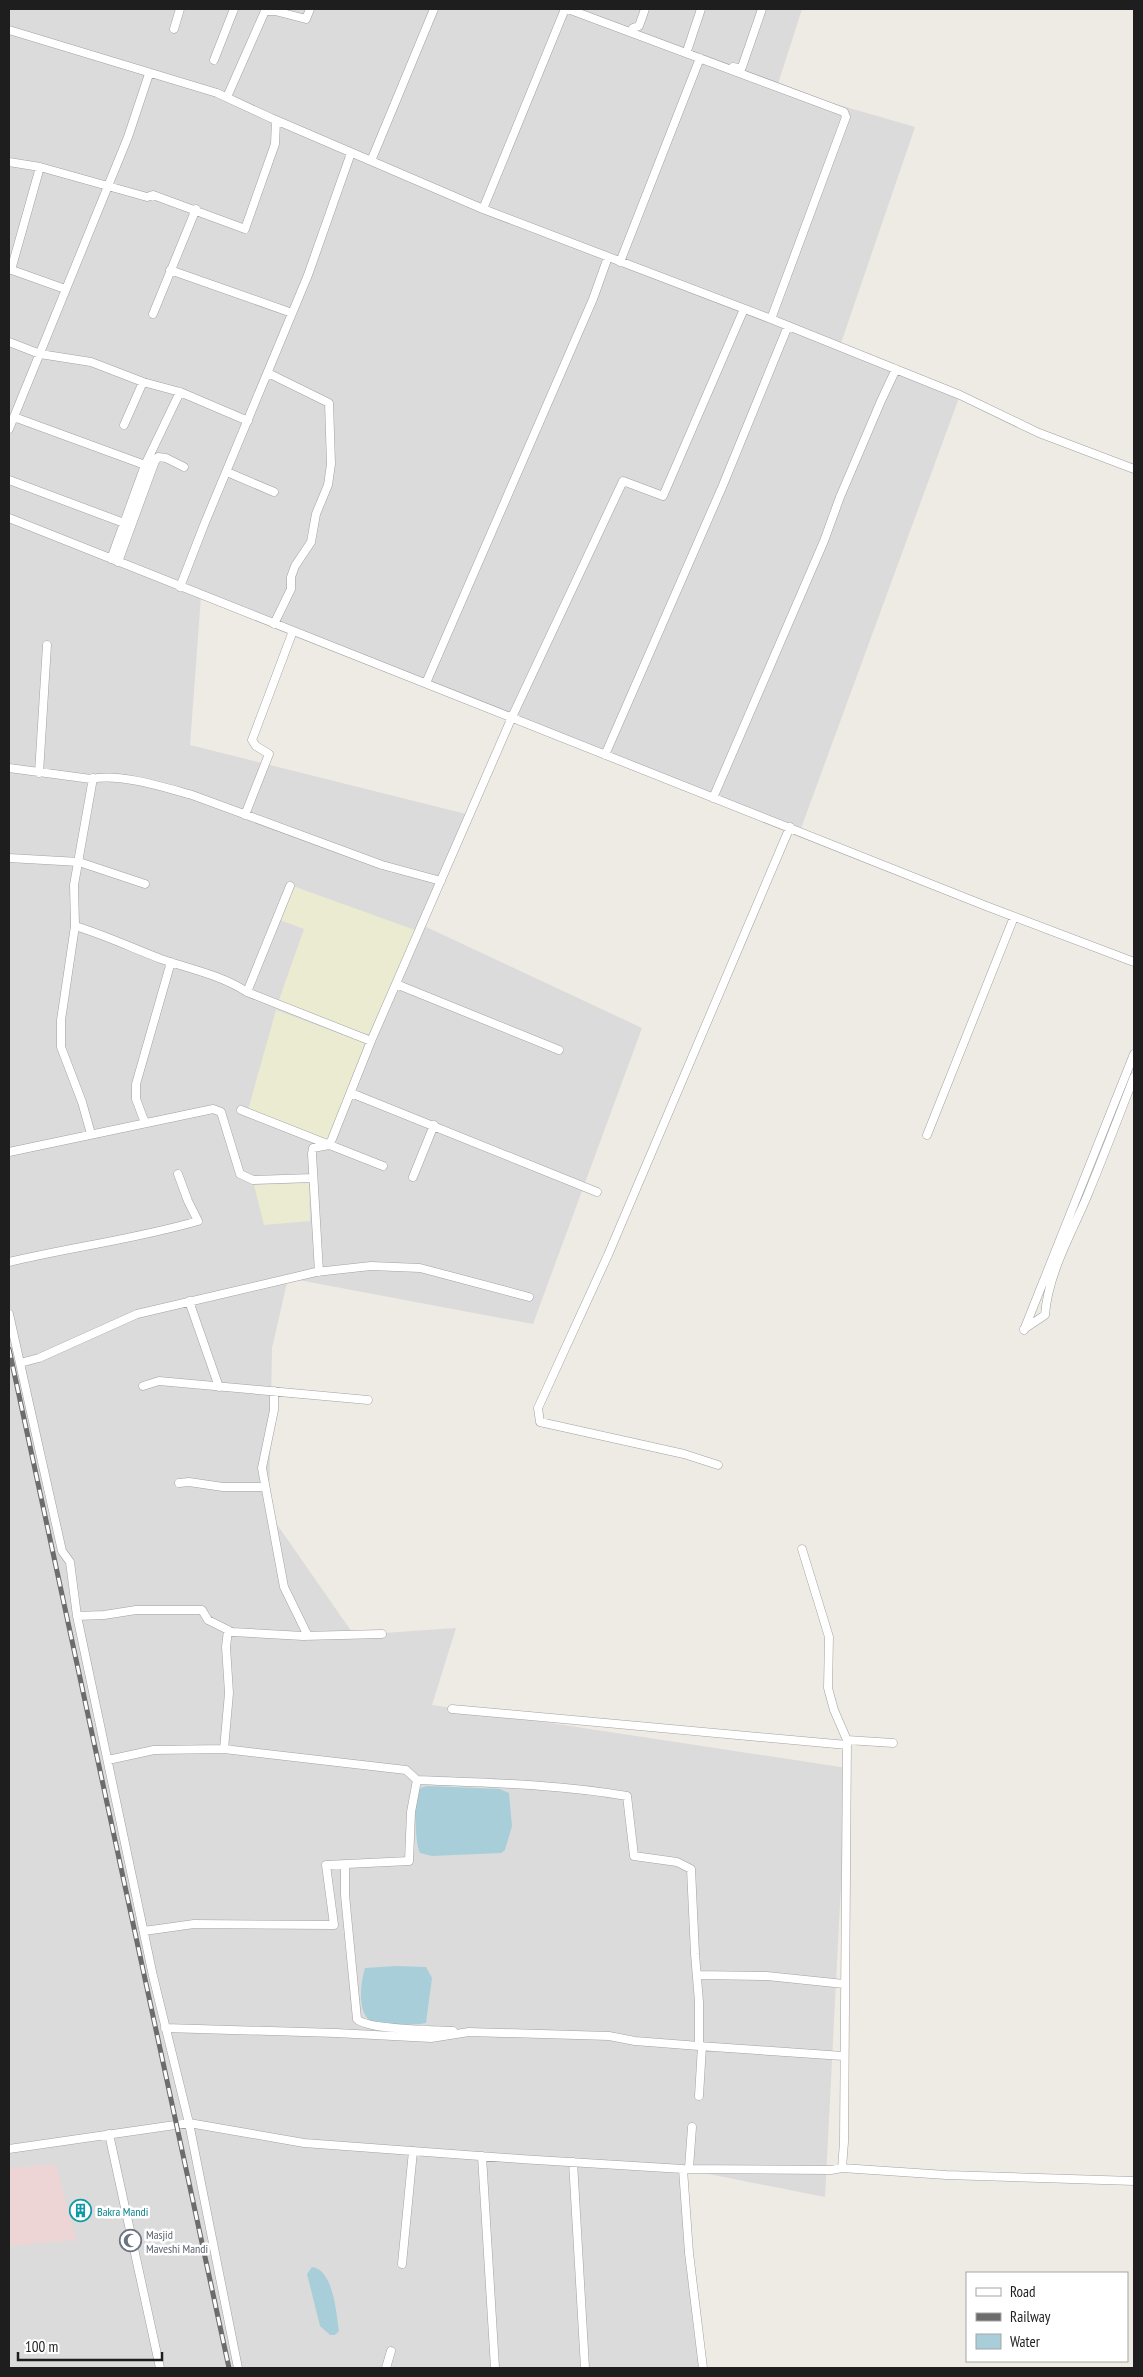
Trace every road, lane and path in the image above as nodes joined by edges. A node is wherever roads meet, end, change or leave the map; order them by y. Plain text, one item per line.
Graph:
1 (180, 9) edge
2 (234, 9) edge
3 (310, 9) edge
4 (434, 9) edge
5 (566, 9) edge
6 (582, 9) edge
7 (645, 9) edge
8 (701, 9) edge
9 (762, 9) edge
10 (632, 28) junction
11 (174, 29) dead end
12 (9, 30) edge
13 (688, 48) junction
14 (700, 58) junction
15 (214, 60) dead end
16 (150, 74) junction
17 (226, 97) junction
18 (276, 121) junction
19 (351, 153) junction
20 (371, 161) junction
21 (9, 162) edge
22 (40, 167) junction
23 (108, 186) junction
24 (483, 208) junction
25 (196, 209) junction
26 (608, 257) junction
27 (620, 262) junction
28 (10, 270) edge
29 (170, 270) junction
30 (65, 289) junction
31 (744, 309) junction
32 (292, 313) junction
33 (153, 314) dead end
34 (771, 319) junction
35 (788, 326) junction
36 (9, 342) edge
37 (40, 354) junction
38 (896, 369) junction
39 (268, 373) junction
40 (143, 382) junction
41 (180, 392) junction
42 (14, 418) junction
43 (248, 421) junction
44 (124, 426) dead end
45 (9, 429) edge
46 (145, 465) junction
47 (184, 467) dead end
48 (1134, 469) edge
49 (227, 472) junction
50 (9, 480) edge
51 (274, 492) dead end
52 (9, 518) edge
53 (124, 523) junction
54 (115, 561) junction
55 (180, 587) junction
56 (274, 624) junction
57 (293, 631) junction
58 (47, 645) dead end
59 (426, 683) junction
60 (512, 717) junction
61 (605, 755) junction
62 (9, 768) edge
63 (39, 773) junction
64 (93, 778) junction
65 (713, 798) junction
66 (245, 815) junction
67 (790, 828) junction
68 (9, 858) edge
69 (79, 862) junction
70 (441, 881) junction
71 (145, 884) dead end
72 (290, 886) dead end
73 (1014, 917) junction
74 (75, 926) junction
75 (1134, 960) edge
76 (171, 962) junction
77 (396, 984) junction
78 (247, 992) junction
79 (371, 1041) junction
80 (559, 1050) dead end
81 (1134, 1054) edge
82 (1134, 1077) edge
83 (351, 1093) junction
84 (241, 1110) dead end
85 (145, 1122) junction
86 (434, 1125) junction
87 (90, 1134) junction
88 (927, 1135) dead end
89 (328, 1145) junction
90 (9, 1152) edge
91 (383, 1166) dead end
92 (178, 1174) dead end
93 (413, 1177) dead end
94 (313, 1178) junction
95 (597, 1192) dead end
96 (9, 1262) edge
97 (319, 1272) junction
98 (529, 1297) dead end
99 (189, 1301) junction
100 (9, 1314) edge
101 (20, 1362) junction
102 (143, 1386) dead end
103 (219, 1388) junction
104 (274, 1391) junction
105 (368, 1400) dead end
106 (718, 1465) dead end
107 (179, 1482) dead end
108 (265, 1487) junction
109 (802, 1549) dead end
110 (78, 1616) junction
111 (228, 1630) junction
112 (382, 1634) dead end
113 (308, 1636) junction
114 (452, 1709) dead end
115 (847, 1742) junction
116 (893, 1743) dead end
117 (224, 1749) junction
118 (108, 1760) junction
119 (418, 1780) junction
120 (344, 1866) junction
121 (144, 1931) junction
122 (696, 1975) junction
123 (844, 1984) junction
124 (165, 2028) junction
125 (470, 2032) junction
126 (700, 2046) junction
127 (844, 2056) junction
128 (699, 2096) dead end
129 (189, 2123) junction
130 (692, 2128) dead end
131 (108, 2134) junction
132 (9, 2149) edge
133 (413, 2151) junction
134 (482, 2156) junction
135 (573, 2162) junction
136 (842, 2168) junction
137 (686, 2169) junction
138 (1134, 2181) edge
139 (402, 2264) dead end
140 (391, 2351) dead end
141 (160, 2368) edge
142 (238, 2368) edge
143 (386, 2368) edge
144 (495, 2368) edge
145 (585, 2368) edge
146 (703, 2368) edge

1 - 11 street
2 - 15 street
3 - 17 street
4 - 20 street
5 - 14 street
5 - 24 street
6 - 10 street
7 - 10 street
8 - 13 street
9 - 13 street
10 - 13 street
12 - 16 street
14 - 27 street
14 - 34 street
16 - 17 street
16 - 23 street
17 - 18 street
18 - 19 street
18 - 25 street
19 - 20 street
19 - 32 street
20 - 24 street
21 - 22 street
22 - 23 street
22 - 28 street
23 - 25 street
23 - 30 street
24 - 26 street
25 - 29 street
26 - 27 street
26 - 59 street
27 - 31 street
28 - 30 street
29 - 32 street
29 - 33 street
30 - 37 street
31 - 34 street
31 - 60 street
32 - 39 street
34 - 35 street
35 - 38 street
35 - 61 street
36 - 37 street
37 - 40 street
37 - 42 street
38 - 48 street
38 - 65 street
39 - 43 street
39 - 56 street
40 - 41 street
40 - 44 street
41 - 43 street
41 - 46 street
42 - 45 street
42 - 46 street
43 - 49 street
46 - 53 street
47 - 54 street
49 - 51 street
49 - 55 street
50 - 53 street
52 - 54 street
53 - 54 street
54 - 55 street
55 - 56 street
56 - 57 street
57 - 59 street
57 - 66 street
58 - 63 street
59 - 60 street
60 - 61 street
60 - 70 street
61 - 65 street
62 - 63 street
63 - 64 street
64 - 66 street
64 - 69 street
65 - 67 street
66 - 70 street
67 - 73 street
67 - 106 street
68 - 69 street
69 - 71 street
69 - 74 street
70 - 77 street
72 - 78 street
73 - 75 street
73 - 88 street
74 - 76 street
74 - 87 street
76 - 78 street
76 - 85 street
77 - 79 street
77 - 80 street
78 - 79 street
79 - 83 street
81 - 82 street
83 - 86 street
83 - 89 street
84 - 89 street
85 - 87 street
85 - 94 street
86 - 93 street
86 - 95 street
87 - 90 street
89 - 91 street
89 - 94 street
92 - 96 street
94 - 97 street
97 - 98 street
97 - 99 street
99 - 101 street
99 - 103 street
100 - 101 street
101 - 110 street
102 - 103 street
103 - 104 street
104 - 105 street
104 - 108 street
107 - 108 street
108 - 113 street
109 - 115 street
110 - 111 street
110 - 118 street
111 - 113 street
111 - 117 street
112 - 113 street
114 - 115 street
115 - 116 street
115 - 123 street
117 - 118 street
117 - 119 street
118 - 121 street
119 - 120 street
119 - 122 street
120 - 121 street
120 - 125 street
121 - 124 street
122 - 123 street
122 - 126 street
123 - 127 street
124 - 125 street
124 - 129 street
125 - 126 street
126 - 127 street
126 - 128 street
127 - 136 street
129 - 131 street
129 - 133 street
129 - 142 street
130 - 137 street
131 - 132 street
131 - 141 street
133 - 134 street
133 - 139 street
134 - 135 street
134 - 144 street
135 - 137 street
135 - 145 street
136 - 137 street
136 - 138 street
137 - 146 street
140 - 143 street

